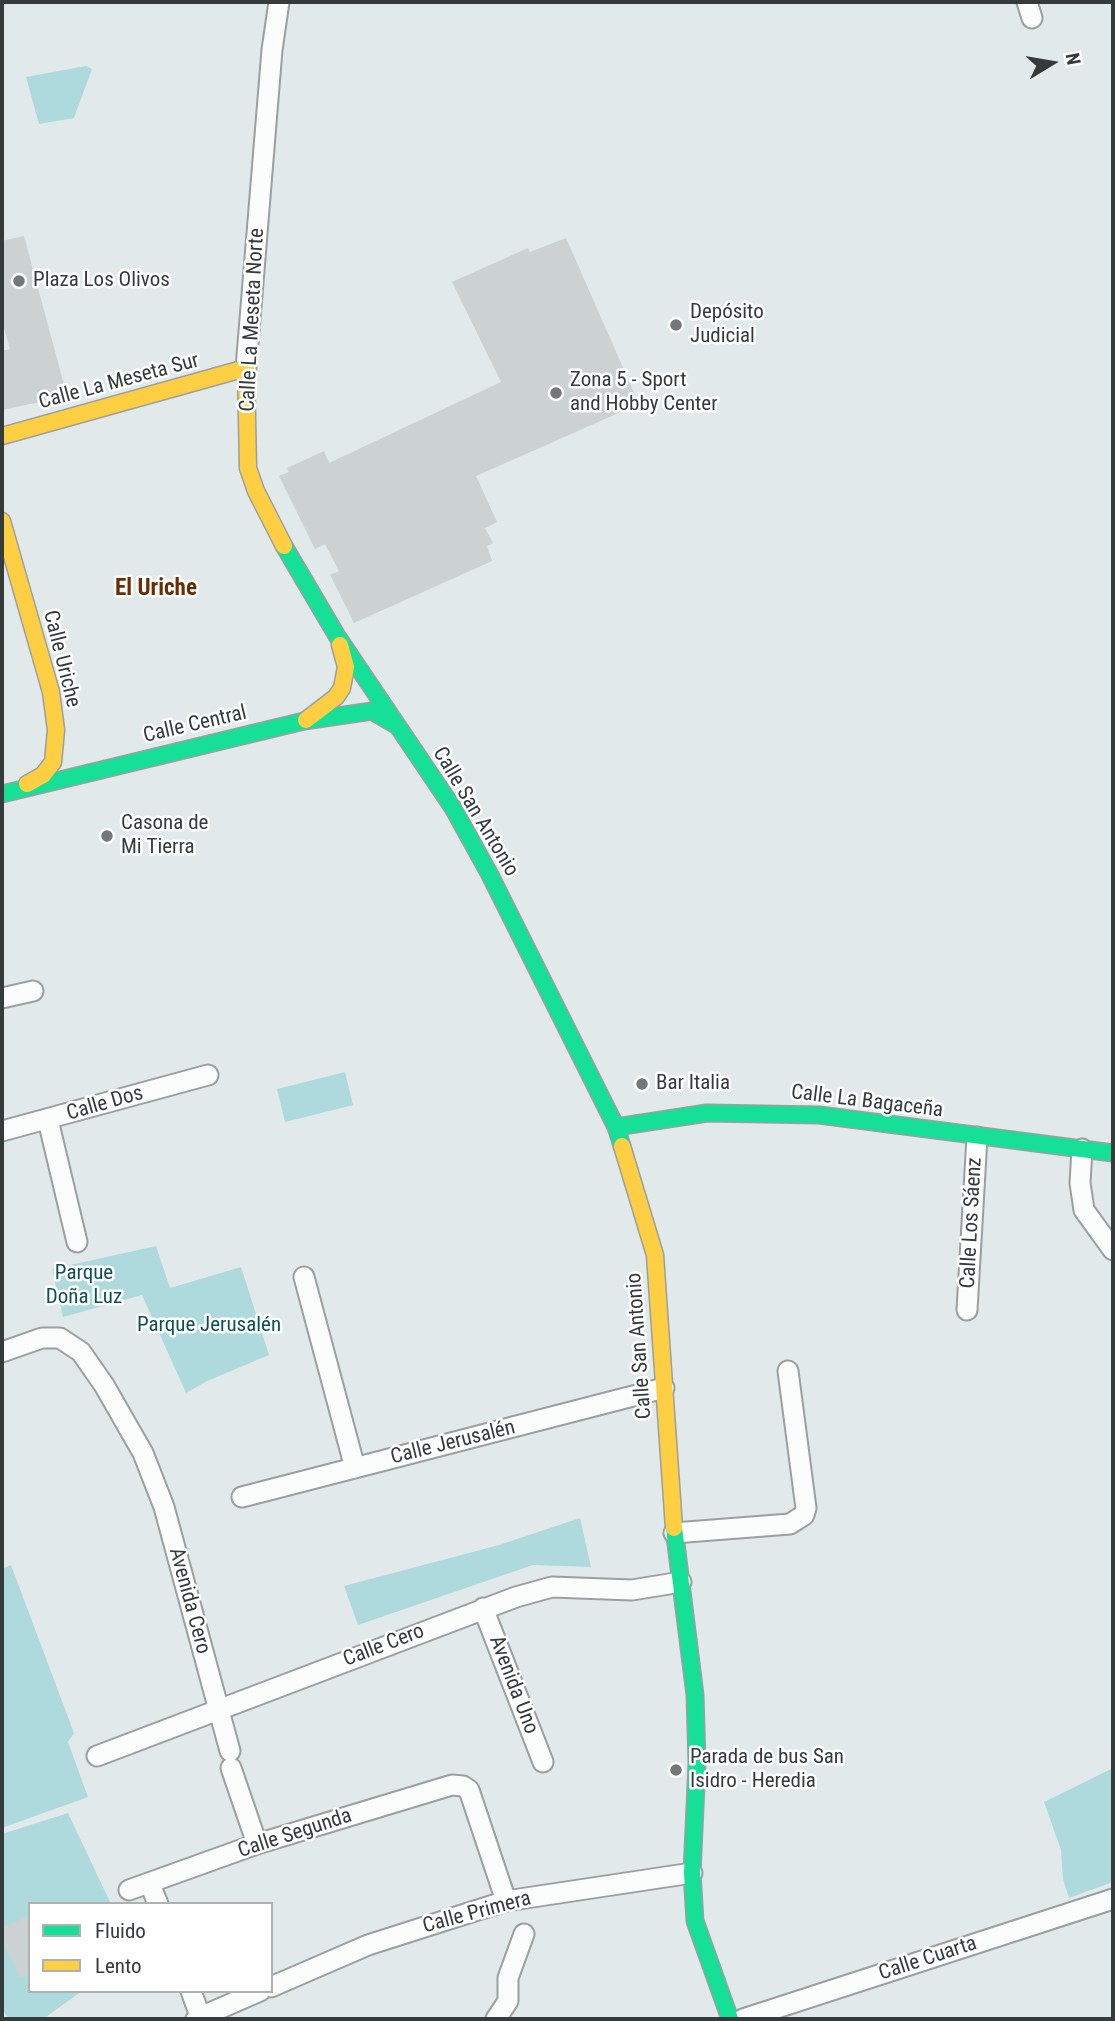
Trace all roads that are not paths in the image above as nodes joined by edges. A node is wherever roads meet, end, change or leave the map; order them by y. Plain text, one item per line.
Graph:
1 (279, 2) edge
2 (246, 368) junction
3 (202, 382) junction
4 (3, 436) edge
5 (248, 468) junction
6 (2, 521) edge
7 (337, 636) junction
8 (51, 692) junction
9 (304, 721) junction
10 (396, 725) junction
11 (110, 767) junction
12 (9, 792) edge
13 (33, 991) dead end
14 (2, 998) edge
15 (208, 1074) dead end
16 (48, 1120) junction
17 (616, 1126) junction
18 (2, 1130) edge
19 (977, 1137) junction
20 (1082, 1149) junction
21 (1113, 1153) edge
22 (77, 1242) dead end
23 (1113, 1250) edge
24 (304, 1277) dead end
25 (967, 1310) dead end
26 (2, 1352) edge
27 (788, 1371) dead end
28 (664, 1388) junction
29 (355, 1468) junction
30 (242, 1497) dead end
31 (674, 1533) junction
32 (681, 1582) junction
33 (483, 1608) junction
34 (219, 1710) junction
35 (97, 1756) dead end
36 (543, 1762) dead end
37 (257, 1844) junction
38 (692, 1873) junction
39 (150, 1884) junction
40 (129, 1890) dead end
41 (1113, 1899) edge
42 (506, 1901) junction
43 (157, 1902) edge
44 (524, 1934) dead end
45 (273, 1986) edge
46 (192, 1993) edge
47 (256, 1993) edge
48 (199, 2019) edge
49 (496, 2019) edge
50 (730, 2019) edge
51 (743, 2019) edge

1 - 2 street, Calle La Meseta Norte
2 - 3 main road, Calle La Meseta Sur
2 - 5 main road, Calle La Meseta Norte
3 - 4 main road, Calle La Meseta Sur
3 - 5 main road
5 - 7 main road, Calle La Meseta Norte
6 - 8 main road, Calle Uriche
7 - 9 main road
7 - 10 main road, Calle La Meseta Norte
8 - 11 main road
8 - 12 main road, Calle Uriche
9 - 10 main road, Calle Central
9 - 11 main road, Calle Central
10 - 17 main road, Calle San Antonio
11 - 12 main road, Calle Central
13 - 14 street
15 - 16 street, Calle Dos
16 - 18 street, Calle Dos
16 - 22 street
17 - 19 main road, Calle La Bagaceña
17 - 28 main road, Calle San Antonio
19 - 20 main road, Calle La Bagaceña
19 - 25 street, Calle Los Sáenz
20 - 21 main road, Calle La Bagaceña
20 - 23 street
24 - 29 street
26 - 34 street, Avenida Cero
27 - 31 street
28 - 29 street, Calle Jerusalén
28 - 31 main road, Calle San Antonio
29 - 30 street, Calle Jerusalén
31 - 32 main road, Calle San Antonio
32 - 33 street, Calle Cero
32 - 38 main road, Calle San Antonio
33 - 34 street, Calle Cero
33 - 36 street, Avenida Uno
34 - 35 street, Calle Cero
34 - 37 street, Avenida Cero
37 - 39 street, Calle Segunda
37 - 42 street, Calle Segunda
38 - 42 street, Calle Primera
38 - 50 main road, Calle San Antonio
39 - 40 street, Calle Segunda
39 - 43 street
41 - 51 street, Calle Cuarta
42 - 45 street, Calle Primera
44 - 49 street
46 - 48 street
47 - 48 street

